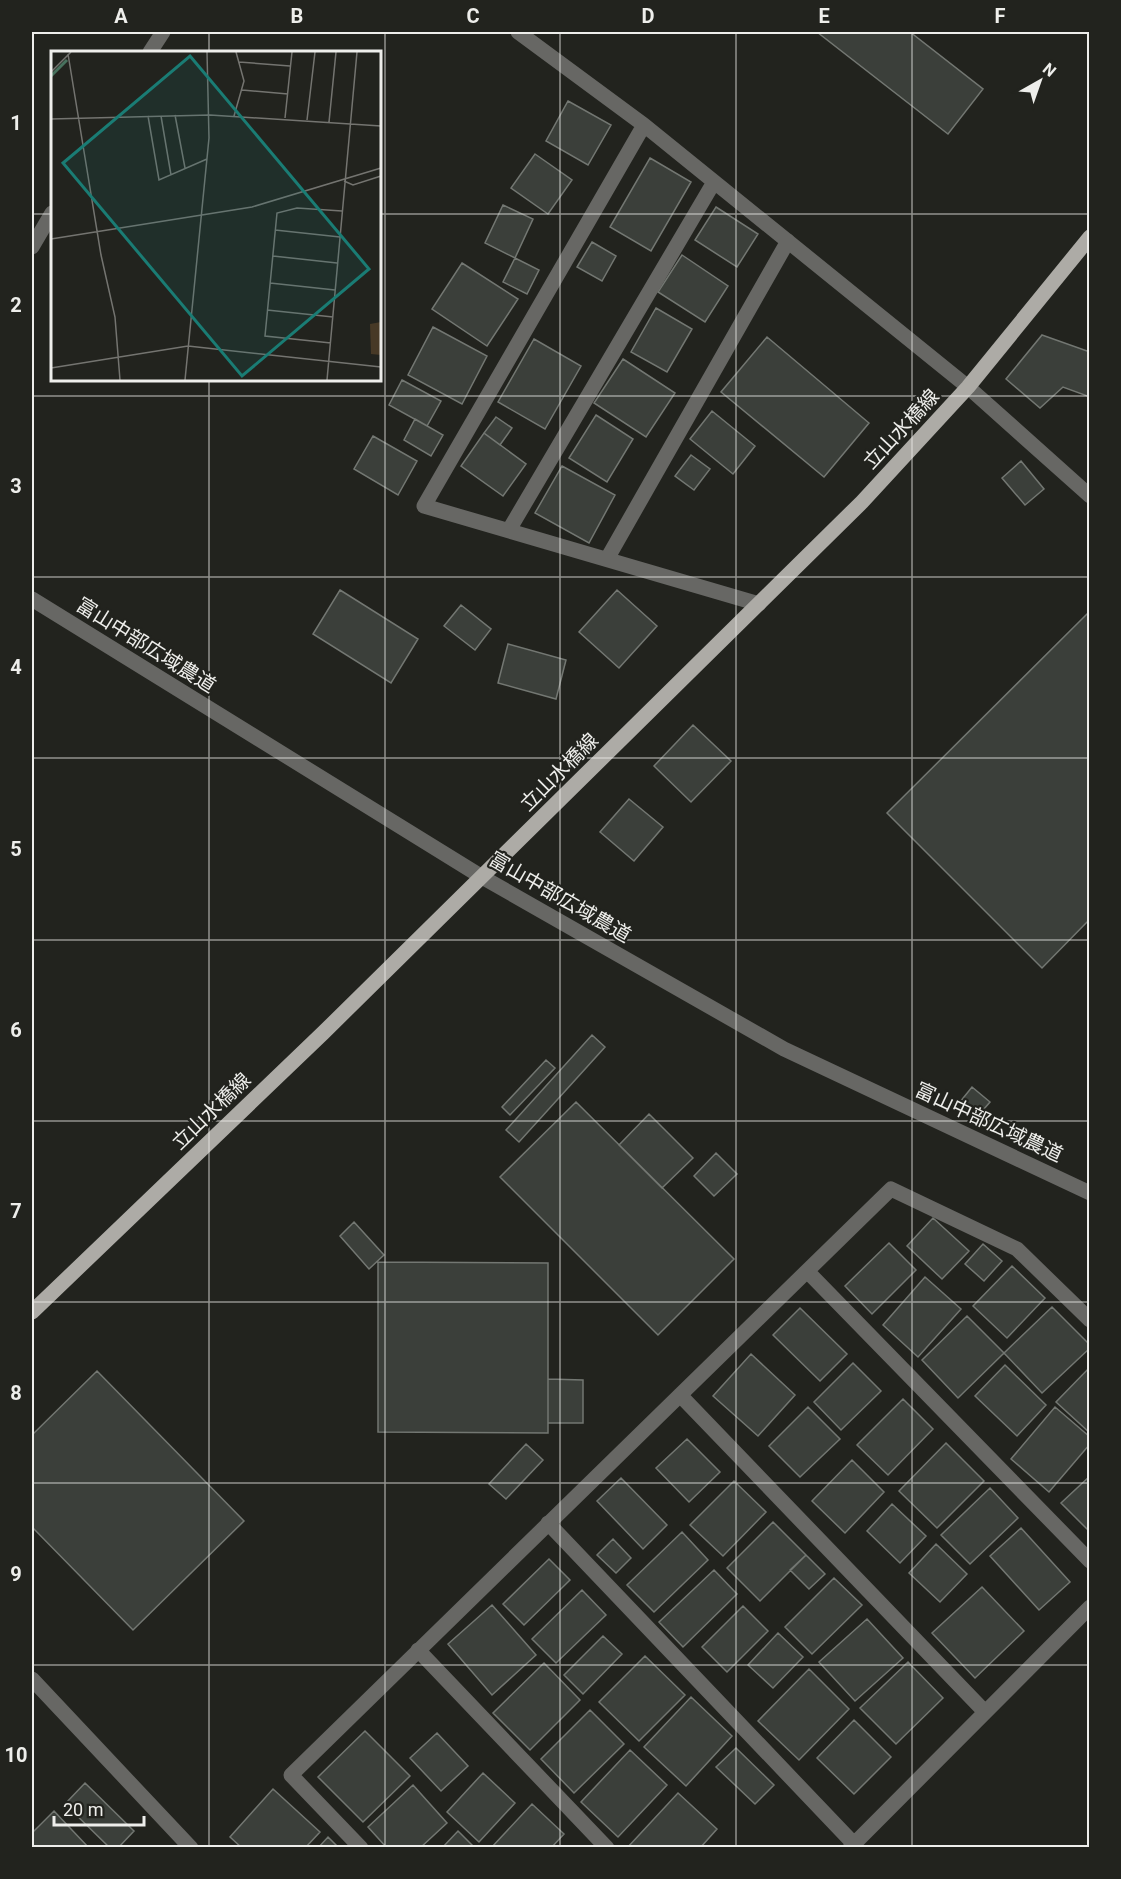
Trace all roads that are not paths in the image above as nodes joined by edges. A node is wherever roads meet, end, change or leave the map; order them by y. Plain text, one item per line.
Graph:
1 (163, 32) edge
2 (518, 32) edge
3 (151, 51) edge
4 (644, 125) junction
5 (714, 182) junction
6 (51, 215) edge
7 (1089, 237) edge
8 (788, 241) junction
9 (32, 247) edge
10 (968, 387) junction
11 (1089, 496) edge
12 (509, 530) junction
13 (607, 559) junction
14 (32, 599) edge
15 (759, 604) junction
16 (482, 877) junction
17 (1089, 1193) edge
18 (807, 1271) junction
19 (32, 1312) edge
20 (1089, 1320) edge
21 (680, 1395) junction
22 (548, 1523) junction
23 (1089, 1561) edge
24 (1089, 1606) edge
25 (418, 1650) junction
26 (32, 1679) edge
27 (985, 1712) junction
28 (852, 1846) edge
29 (191, 1848) edge
30 (361, 1848) edge
31 (607, 1848) edge

1 - 3 street
2 - 4 street
4 - 5 street
4 - 12 street
5 - 8 street
5 - 12 street
6 - 9 street
7 - 10 main road, 立山水橋線
8 - 10 street
8 - 13 street
10 - 11 street
10 - 15 main road, 立山水橋線
12 - 13 street
13 - 15 street
14 - 16 street, 富山中部広域農道
15 - 16 main road, 立山水橋線
16 - 17 street, 富山中部広域農道
16 - 19 main road, 立山水橋線
18 - 20 street
18 - 21 street
18 - 23 street
21 - 22 street
21 - 27 street
22 - 25 street
22 - 28 street
24 - 27 street
25 - 30 street
25 - 31 street
26 - 29 street
27 - 28 street

